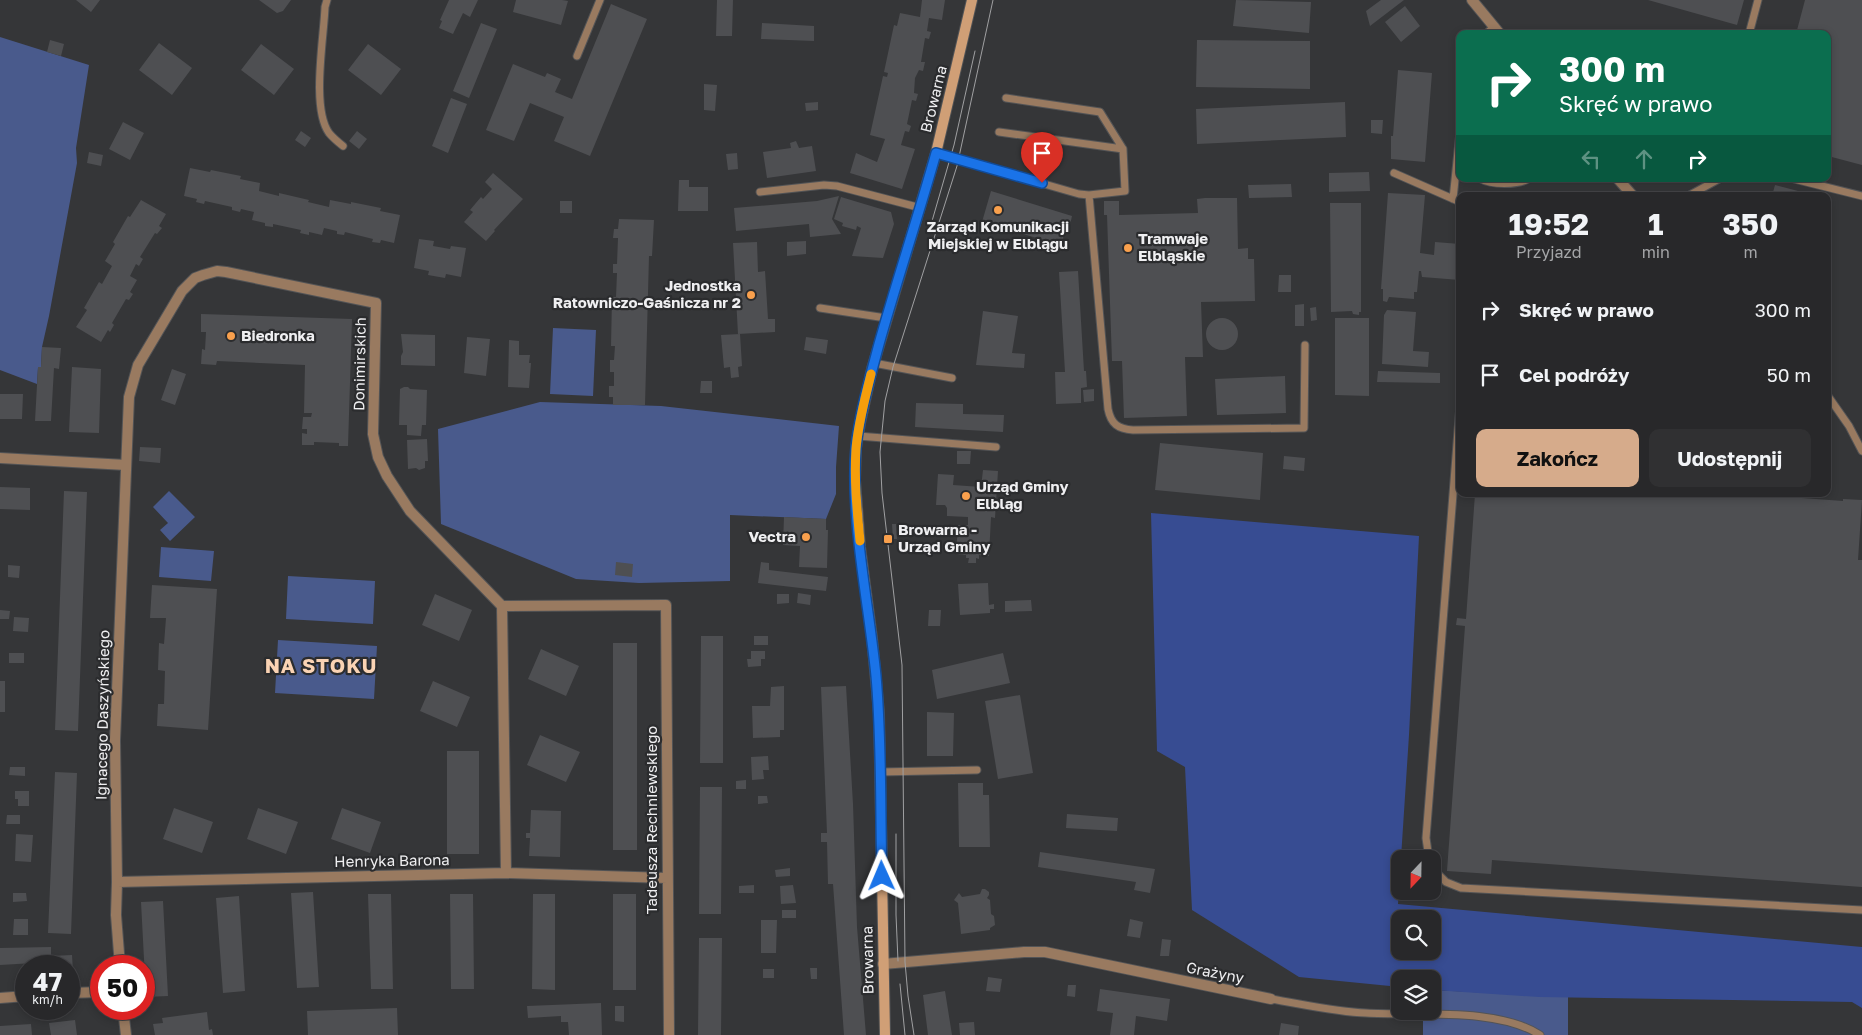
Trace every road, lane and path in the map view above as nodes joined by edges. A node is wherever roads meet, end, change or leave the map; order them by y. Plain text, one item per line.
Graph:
1 (327, 0) edge
2 (600, 0) edge
3 (972, 0) edge
4 (1472, 0) edge
5 (1758, 0) edge
6 (1492, 30) edge
7 (1750, 30) edge
8 (577, 56) dead end
9 (1006, 98) dead end
10 (999, 132) dead end
11 (343, 146) dead end
12 (1123, 149) junction
13 (936, 153) junction
14 (1394, 173) dead end
15 (1486, 182) edge
16 (1520, 182) edge
17 (1620, 182) edge
18 (1704, 182) edge
19 (1713, 182) edge
20 (1806, 182) edge
21 (1703, 187) junction
22 (760, 192) dead end
23 (1629, 192) edge
24 (1695, 192) edge
25 (1089, 195) junction
26 (1862, 196) edge
27 (1456, 200) edge
28 (921, 208) junction
29 (820, 308) dead end
30 (886, 318) junction
31 (1305, 345) dead end
32 (874, 363) junction
33 (952, 378) dead end
34 (1831, 400) edge
35 (858, 436) junction
36 (996, 447) dead end
37 (1862, 451) edge
38 (1456, 456) edge
39 (0, 458) edge
40 (126, 465) junction
41 (502, 606) junction
42 (977, 770) dead end
43 (880, 772) junction
44 (1428, 850) edge
45 (506, 873) junction
46 (1441, 877) edge
47 (668, 878) junction
48 (117, 882) junction
49 (1862, 910) edge
50 (119, 955) edge
51 (883, 964) junction
52 (15, 997) edge
53 (0, 998) edge
54 (1271, 999) joint
55 (124, 1020) edge
56 (126, 1035) edge
57 (669, 1035) edge
58 (885, 1035) edge
59 (1540, 1035) edge

1 - 11 lane
2 - 8 lane
3 - 13 main road, Browarna
4 - 6 street
5 - 7 lane
9 - 12 lane
10 - 12 lane
12 - 25 lane
13 - 25 lane
13 - 28 main road, Browarna
14 - 27 lane
15 - 16 lane
17 - 23 street
18 - 21 lane
19 - 21 lane
20 - 26 lane
21 - 24 lane
22 - 28 lane
25 - 31 lane
28 - 30 main road, Browarna
29 - 30 lane
30 - 32 main road, Browarna
32 - 33 lane
32 - 35 main road, Browarna
34 - 37 lane
35 - 36 lane
35 - 43 main road, Browarna
38 - 44 lane
39 - 40 street
40 - 41 street, Donimirskich
40 - 48 street, Ignacego Daszyńskiego
41 - 45 street
41 - 47 street, Tadeusza Rechniewskiego
42 - 43 lane
43 - 51 main road, Browarna
45 - 47 street, Henryka Barona
45 - 48 street, Henryka Barona
46 - 49 lane
47 - 57 street, Tadeusza Rechniewskiego
48 - 50 street, Ignacego Daszyńskiego
51 - 54 street, Grażyny
51 - 58 main road, Browarna
52 - 53 street
54 - 59 lane, Grażyny
55 - 56 street

